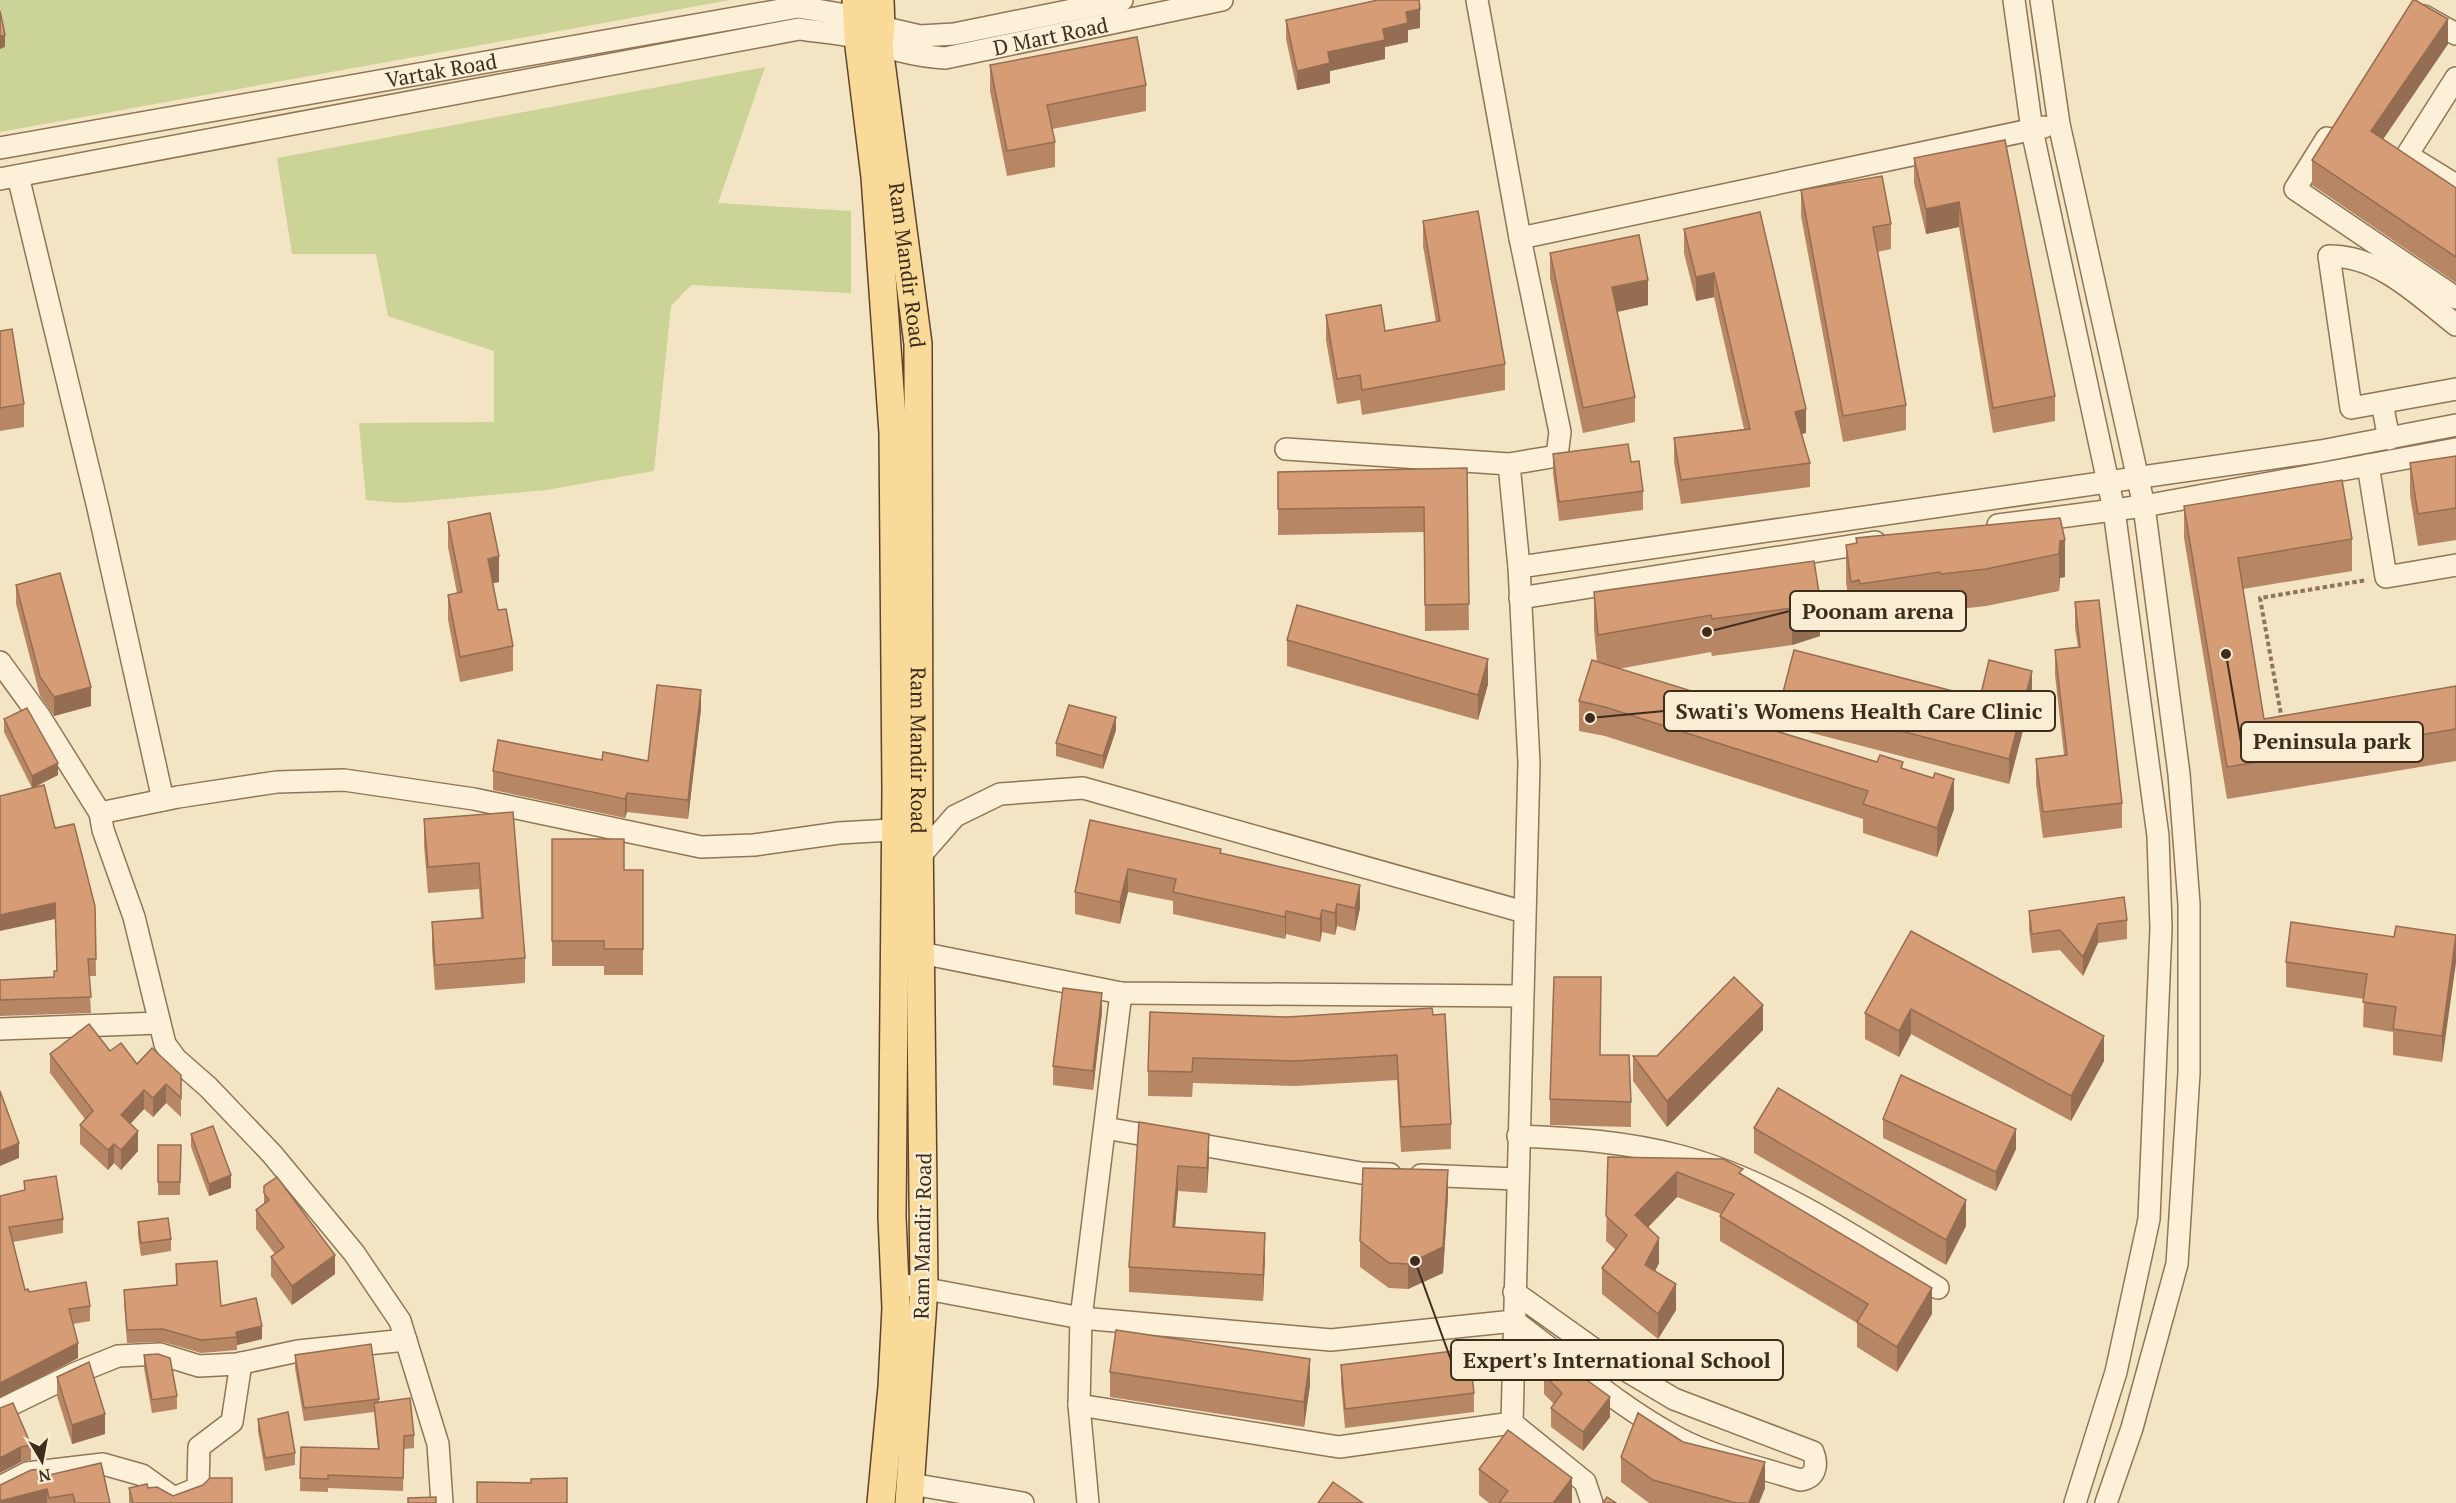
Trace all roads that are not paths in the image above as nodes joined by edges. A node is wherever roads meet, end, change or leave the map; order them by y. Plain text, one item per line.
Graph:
1 (879, 0) edge
2 (1122, 0) edge
3 (1222, 0) edge
4 (1477, 0) edge
5 (2014, 0) edge
6 (2041, 0) edge
7 (2403, 17) edge
8 (866, 26) edge
9 (2456, 34) edge
10 (2456, 78) edge
11 (2339, 118) edge
12 (2059, 124) junction
13 (2032, 130) junction
14 (0, 148) edge
15 (9, 178) edge
16 (2456, 185) edge
17 (1520, 238) junction
18 (2456, 298) edge
19 (2456, 325) edge
20 (2456, 389) edge
21 (2382, 403) junction
22 (2456, 425) edge
23 (2390, 439) junction
24 (1286, 449) dead end
25 (2456, 449) edge
26 (1509, 464) junction
27 (2368, 465) junction
28 (2139, 477) junction
29 (2108, 482) junction
30 (2144, 506) junction
31 (2114, 510) junction
32 (1980, 527) edge
33 (1891, 540) edge
34 (2456, 565) edge
35 (1519, 567) junction
36 (1520, 598) junction
37 (0, 662) edge
38 (164, 800) junction
39 (100, 813) junction
40 (907, 829) junction
41 (920, 856) junction
42 (1524, 912) junction
43 (893, 952) junction
44 (921, 953) junction
45 (2159, 960) junction
46 (2189, 960) junction
47 (1121, 993) junction
48 (1522, 996) junction
49 (159, 1023) junction
50 (0, 1029) edge
51 (2154, 1107) junction
52 (2187, 1107) junction
53 (1105, 1128) junction
54 (1518, 1136) junction
55 (1516, 1179) junction
56 (895, 1283) junction
57 (924, 1287) junction
58 (1938, 1288) dead end
59 (1514, 1292) junction
60 (1082, 1318) junction
61 (1514, 1321) junction
62 (406, 1340) junction
63 (241, 1363) junction
64 (1079, 1406) junction
65 (0, 1410) edge
66 (1512, 1423) junction
67 (1754, 1429) junction
68 (1747, 1463) junction
69 (0, 1486) edge
70 (910, 1493) edge
71 (442, 1503) edge
72 (880, 1503) edge
73 (1023, 1503) edge
74 (1088, 1503) edge
75 (1592, 1503) edge
76 (2075, 1503) edge
77 (2106, 1503) edge

1 - 8 main road
2 - 8 street, D Mart Road
3 - 8 street, D Mart Road
4 - 17 street
5 - 13 street
6 - 12 street
7 - 9 street
8 - 14 street, Vartak Road
8 - 15 street, Vartak Road
8 - 40 main road
10 - 16 street
11 - 18 street
12 - 13 street
12 - 28 street
13 - 17 street
13 - 29 street
15 - 38 street
17 - 26 street
19 - 21 street
20 - 21 street
21 - 23 street
22 - 23 street
23 - 28 street
24 - 26 street
25 - 27 street
26 - 35 street
27 - 30 street
27 - 34 street
28 - 29 street
28 - 30 street
29 - 31 street
29 - 35 street
30 - 31 street
30 - 46 street
31 - 32 street
31 - 45 street
33 - 36 street
35 - 36 street
36 - 42 street
37 - 39 street
38 - 39 street
38 - 40 street
39 - 49 street
40 - 41 main road, Ram Mandir Road
40 - 43 main road
41 - 42 street
41 - 44 main road, Ram Mandir Road
42 - 48 street
43 - 44 street
43 - 56 main road
44 - 47 street
44 - 57 main road, Ram Mandir Road
45 - 46 street
45 - 51 street
46 - 52 street
47 - 48 street
47 - 53 street
48 - 54 street
49 - 50 street
49 - 62 street
51 - 52 street
51 - 76 street
52 - 77 street
53 - 55 street
53 - 60 street
54 - 55 street
54 - 58 street
55 - 59 street
56 - 57 street
56 - 72 main road
57 - 60 street
57 - 70 main road, Ram Mandir Road
59 - 61 street
59 - 67 street
60 - 61 street
60 - 64 street
61 - 66 street
61 - 68 street
62 - 63 street
62 - 71 street
63 - 65 street
63 - 69 street
64 - 66 street
64 - 74 street
66 - 75 street
67 - 68 street
67 - 68 street
70 - 73 street

